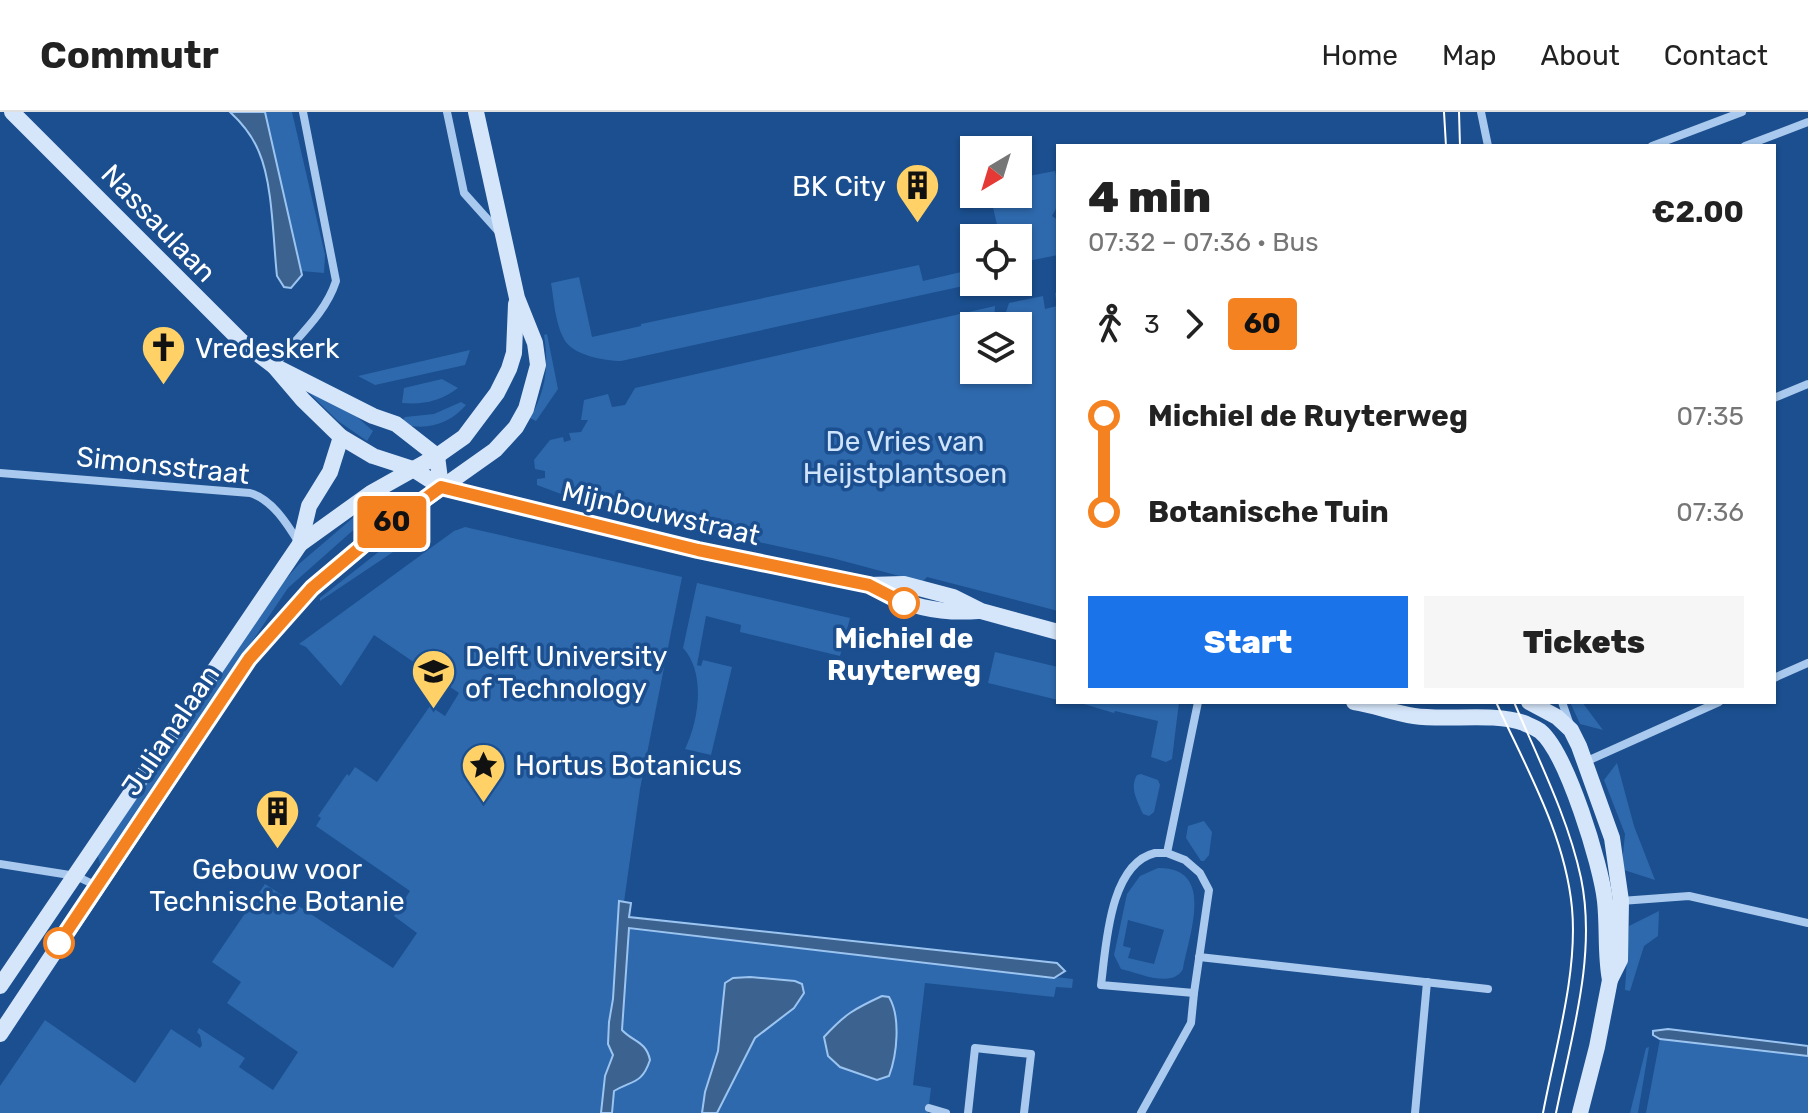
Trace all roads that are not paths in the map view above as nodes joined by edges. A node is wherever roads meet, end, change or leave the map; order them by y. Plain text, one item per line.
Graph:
1 (12, 112) edge
2 (303, 112) edge
3 (447, 112) edge
4 (476, 112) edge
5 (1481, 112) edge
6 (1742, 112) edge
7 (1808, 122) edge
8 (1488, 144) edge
9 (1657, 144) edge
10 (1750, 144) edge
11 (501, 234) junction
12 (517, 298) junction
13 (274, 366) junction
14 (1808, 384) edge
15 (1776, 397) edge
16 (341, 437) junction
17 (437, 456) junction
18 (413, 469) junction
19 (0, 473) edge
20 (441, 487) junction
21 (300, 544) junction
22 (1056, 631) edge
23 (1808, 663) edge
24 (1776, 677) edge
25 (1198, 704) edge
26 (1386, 704) edge
27 (1532, 704) edge
28 (1534, 704) edge
29 (1563, 704) edge
30 (1715, 704) edge
31 (1571, 730) junction
32 (1550, 742) junction
33 (1585, 762) junction
34 (1167, 853) junction
35 (0, 864) edge
36 (76, 876) junction
37 (97, 886) junction
38 (1613, 901) junction
39 (1808, 923) edge
40 (1199, 957) junction
41 (1427, 982) junction
42 (0, 986) edge
43 (1488, 989) dead end
44 (1194, 993) junction
45 (0, 1034) edge
46 (929, 1108) dead end
47 (946, 1113) edge
48 (968, 1113) edge
49 (1024, 1113) edge
50 (1141, 1113) edge
51 (1415, 1113) edge
52 (1580, 1113) edge

1 - 13 main road, Nassaulaan
2 - 13 street
3 - 11 street
4 - 11 main road
5 - 8 street
6 - 9 street
7 - 10 street
11 - 12 main road
12 - 17 main road, Julianalaan
12 - 20 main road, Julianalaan
13 - 16 main road, Mijnbouwstraat
13 - 17 main road
14 - 15 street
16 - 18 main road, Mijnbouwstraat
16 - 21 main road, Julianalaan
17 - 18 main road, Julianalaan
17 - 20 main road
18 - 20 main road, Mijnbouwstraat
18 - 21 main road, Julianalaan
19 - 21 street, Simonsstraat
20 - 22 main road, Mijnbouwstraat
20 - 37 main road, Julianalaan
21 - 36 main road, Julianalaan
23 - 24 street
25 - 34 street
26 - 32 main road
27 - 32 street
28 - 31 main road
29 - 31 street
30 - 33 street
31 - 33 main road
32 - 38 main road
33 - 38 main road
34 - 40 street
34 - 44 street
35 - 36 street
36 - 37 street
36 - 42 main road, Julianalaan
37 - 45 main road, Julianalaan
38 - 39 street
38 - 52 main road
40 - 41 street
40 - 44 street
41 - 43 street
41 - 51 street
44 - 50 street
46 - 47 street
48 - 49 street

